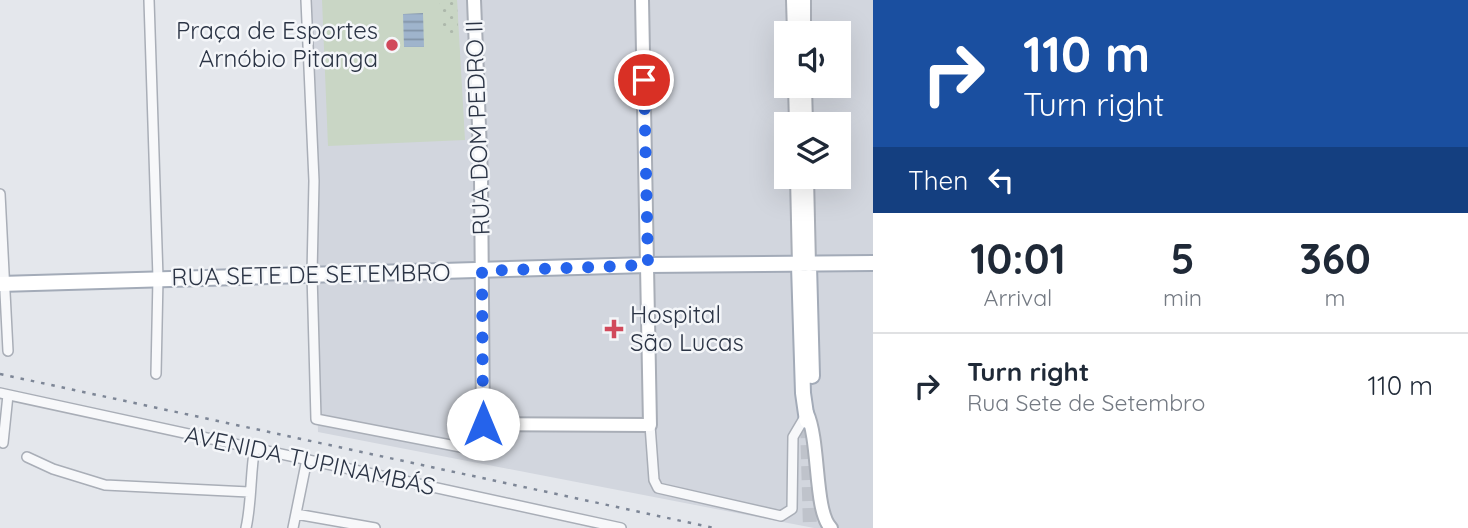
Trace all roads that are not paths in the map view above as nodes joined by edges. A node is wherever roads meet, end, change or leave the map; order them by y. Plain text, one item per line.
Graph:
1 (149, 0) edge
2 (306, 0) edge
3 (474, 0) edge
4 (642, 0) edge
5 (793, 0) edge
6 (804, 0) edge
7 (794, 21) edge
8 (804, 21) edge
9 (798, 189) edge
10 (807, 189) edge
11 (0, 194) edge
12 (873, 263) edge
13 (648, 265) junction
14 (804, 265) junction
15 (482, 271) junction
16 (312, 274) junction
17 (159, 278) junction
18 (2, 284) edge
19 (8, 351) dead end
20 (156, 374) dead end
21 (4, 394) edge
22 (807, 417) junction
23 (483, 424) junction
24 (650, 425) junction
25 (3, 443) dead end
26 (255, 446) junction
27 (27, 457) dead end
28 (307, 459) junction
29 (249, 492) junction
30 (296, 514) junction
31 (246, 528) edge
32 (293, 528) edge
33 (375, 528) edge
34 (621, 528) edge
35 (831, 528) edge

1 - 17 street
2 - 16 street
3 - 15 street, RUA DOM PEDRO II
4 - 13 street
5 - 7 street
6 - 8 street
9 - 14 street
10 - 14 street
11 - 18 street
12 - 14 main road, RUA SETE DE SETEMBRO
13 - 14 main road, RUA SETE DE SETEMBRO
13 - 15 main road, RUA SETE DE SETEMBRO
13 - 24 street
14 - 22 main road
15 - 16 main road, RUA SETE DE SETEMBRO
15 - 23 street, RUA DOM PEDRO II
16 - 17 main road, RUA SETE DE SETEMBRO
16 - 23 street
17 - 18 main road, RUA SETE DE SETEMBRO
17 - 20 street
18 - 19 street
21 - 25 street
21 - 26 street, AVENIDA TUPINAMBÁS
22 - 24 street
22 - 35 street
23 - 24 street
26 - 28 street, AVENIDA TUPINAMBÁS
26 - 29 street
27 - 29 street
28 - 30 street
28 - 34 street, AVENIDA TUPINAMBÁS
29 - 31 street
30 - 32 street
30 - 33 street

